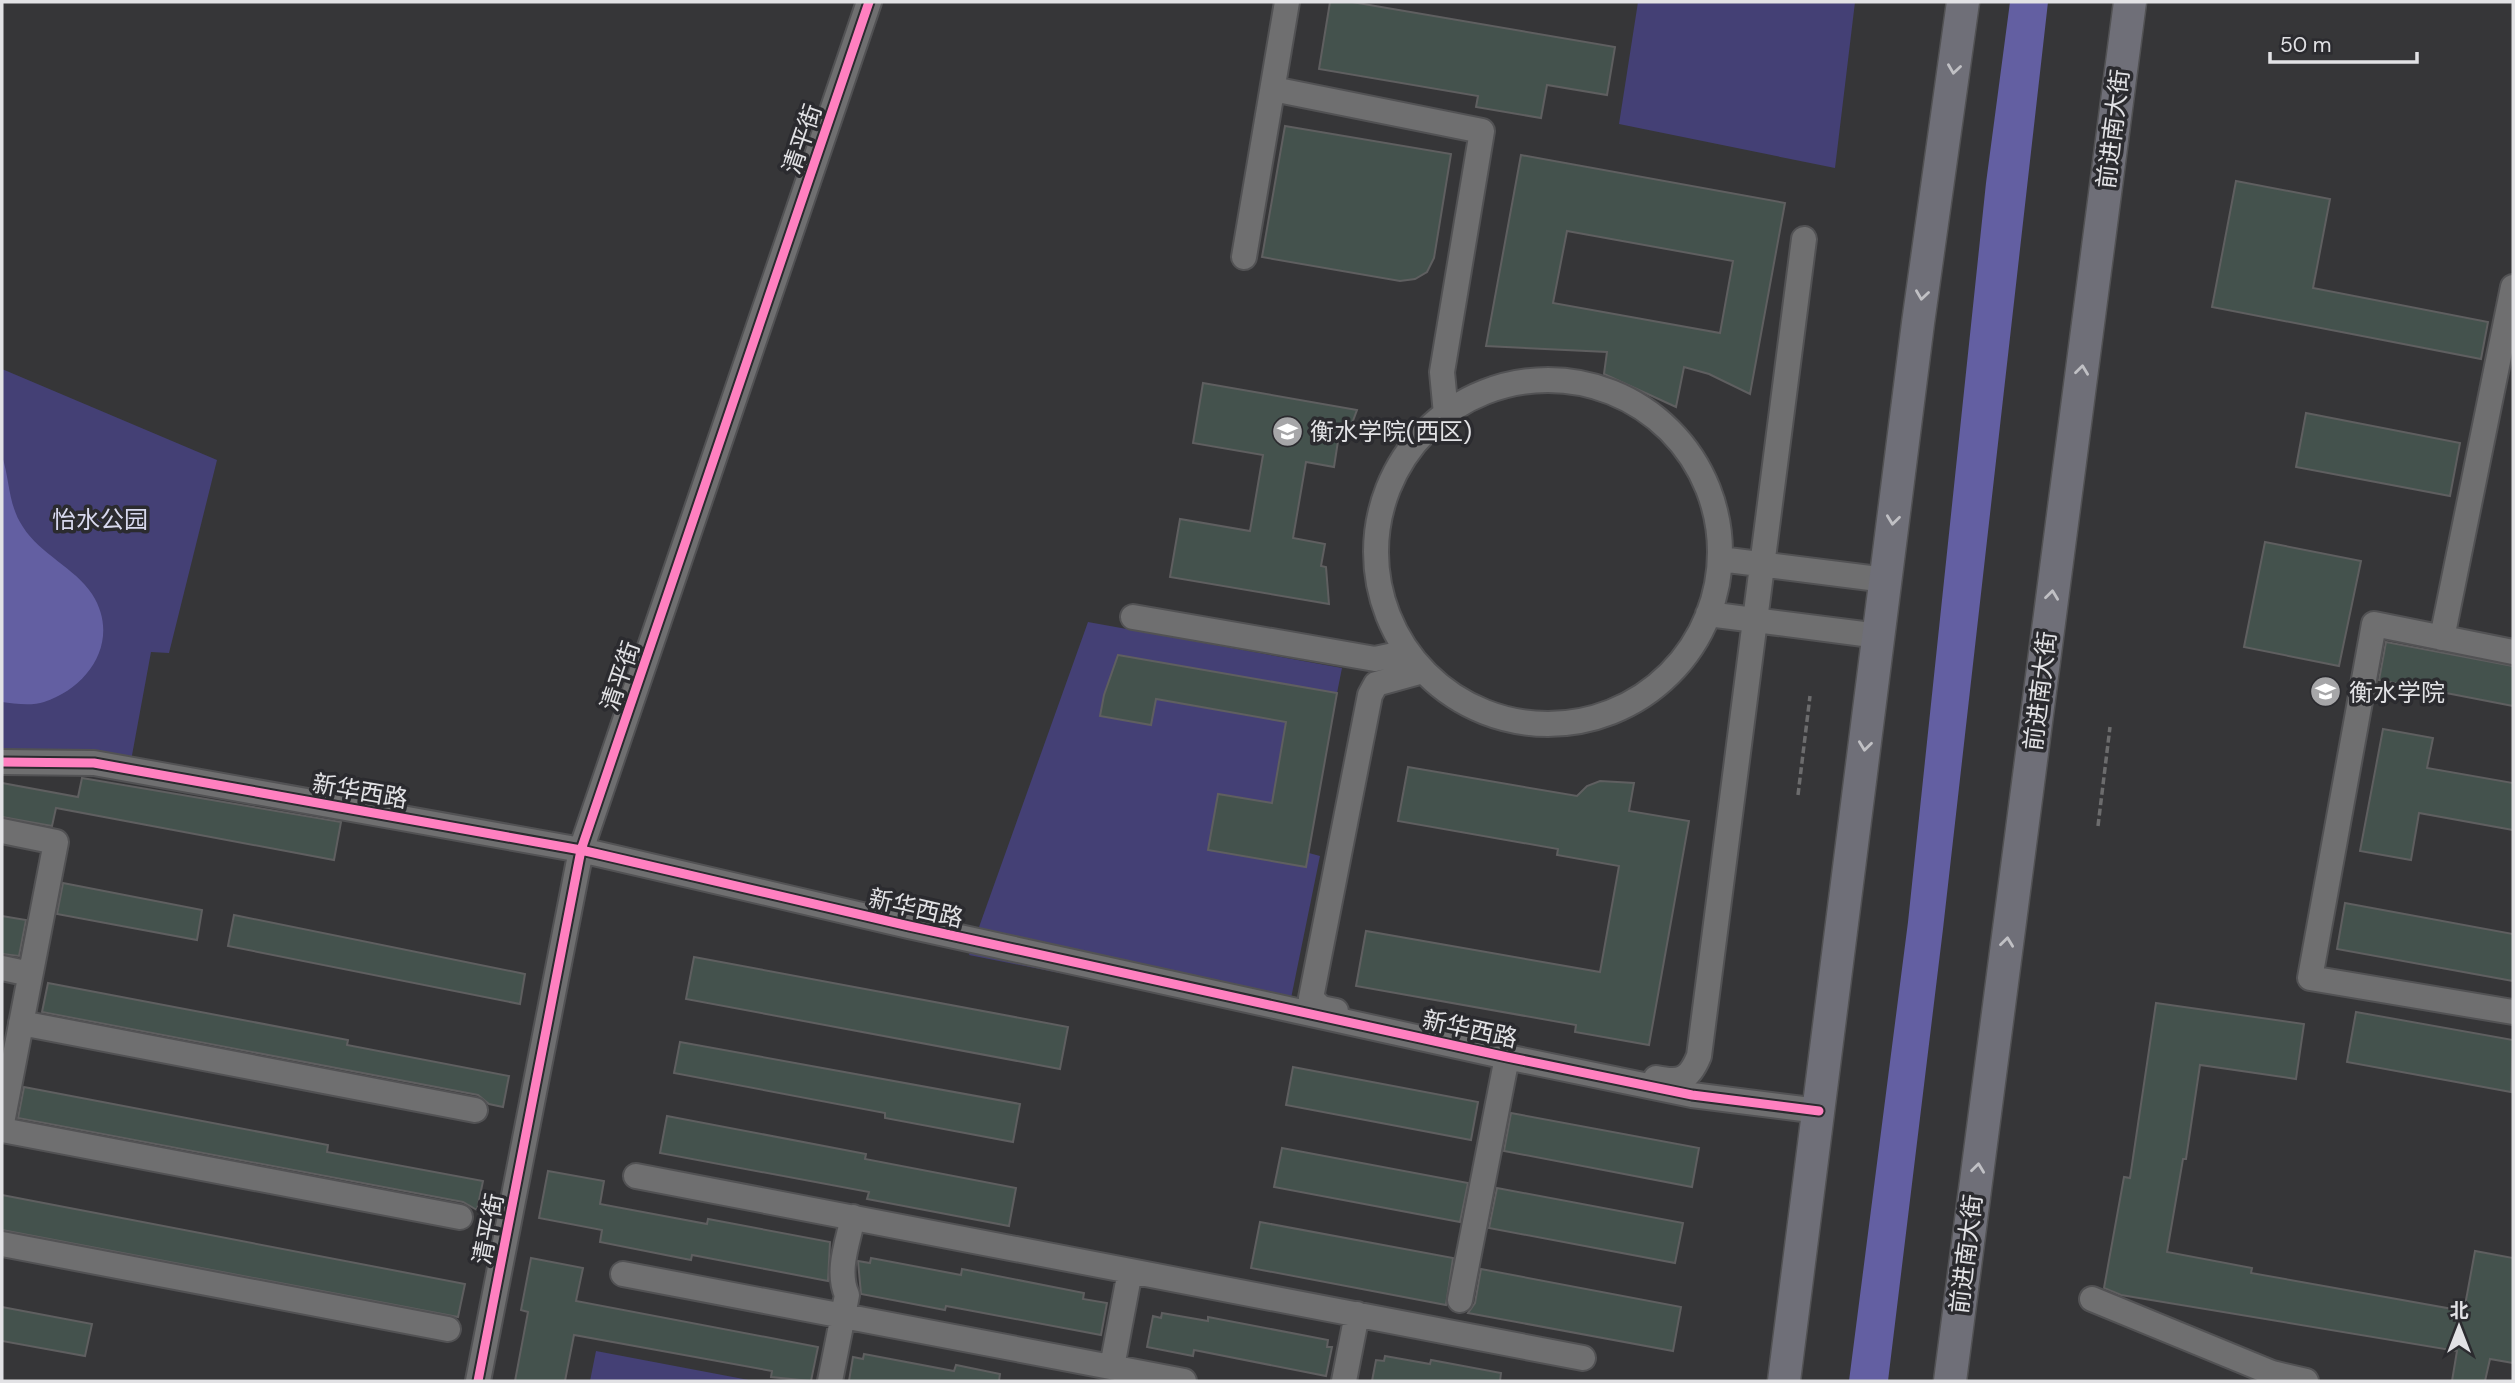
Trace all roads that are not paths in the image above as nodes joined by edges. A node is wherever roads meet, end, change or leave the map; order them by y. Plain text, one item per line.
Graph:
1 (869, 2) edge
2 (1287, 2) edge
3 (1963, 2) edge
4 (2130, 2) edge
5 (1272, 89) junction
6 (1804, 239) dead end
7 (1244, 257) dead end
8 (2513, 287) edge
9 (2508, 341) edge
10 (1446, 414) junction
11 (1720, 559) junction
12 (1762, 565) junction
13 (1886, 580) junction
14 (1708, 614) junction
15 (1133, 617) dead end
16 (1755, 621) junction
17 (1879, 636) junction
18 (2442, 638) junction
19 (2513, 652) edge
20 (1415, 662) junction
21 (2, 762) edge
22 (2, 831) edge
23 (581, 850) junction
24 (2, 968) edge
25 (30, 974) junction
26 (2513, 1012) edge
27 (21, 1023) junction
28 (1507, 1056) junction
29 (6, 1081) edge
30 (475, 1110) dead end
31 (1819, 1111) junction
32 (2, 1122) edge
33 (2, 1130) edge
34 (636, 1176) dead end
35 (460, 1217) dead end
36 (853, 1217) junction
37 (2, 1244) edge
38 (1130, 1271) junction
39 (623, 1274) dead end
40 (2092, 1299) dead end
41 (1460, 1300) dead end
42 (1357, 1314) junction
43 (842, 1316) junction
44 (448, 1329) dead end
45 (1583, 1358) dead end
46 (1112, 1367) junction
47 (478, 1381) edge
48 (830, 1381) edge
49 (1184, 1381) edge
50 (1344, 1381) edge
51 (1784, 1381) edge
52 (1950, 1381) edge
53 (2306, 1381) edge

1 - 23 street, 清平街
2 - 5 street
3 -> 13 main road
52 -> 4 main road, 前进南大街
5 - 7 street
5 - 10 street
6 - 12 street
8 - 9 street
9 - 18 street
10 - 11 street
10 - 20 street
11 - 12 street
11 - 14 street
12 - 13 street
12 - 16 street
13 - 17 main road
14 - 16 street
14 - 20 street
15 - 20 street
16 - 17 street
16 - 20 street
17 -> 31 main road
18 - 19 street
18 - 26 street
21 - 23 street, 新华西路
22 - 25 street
23 - 28 street, 新华西路
23 - 47 street, 清平街
24 - 25 street
25 - 27 street
27 - 29 street
27 - 30 street
28 - 31 street, 新华西路
28 - 41 street
29 - 32 street
31 - 51 main road
33 - 35 street
34 - 36 street
36 - 38 street
36 - 43 street
37 - 44 street
38 - 42 street
38 - 46 street
39 - 43 street
40 - 53 street
42 - 45 street
42 - 50 street
43 - 46 street
43 - 48 street
46 - 49 street

